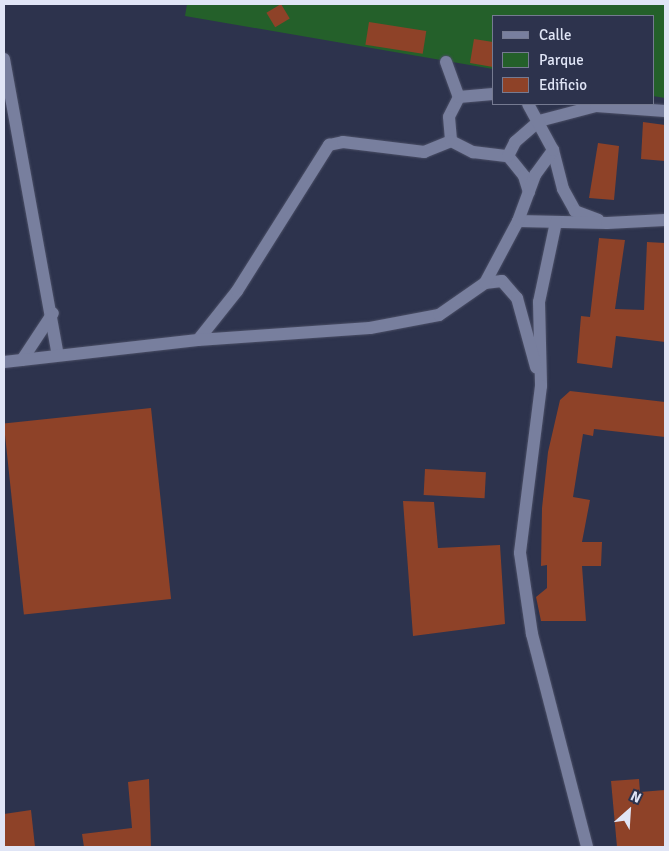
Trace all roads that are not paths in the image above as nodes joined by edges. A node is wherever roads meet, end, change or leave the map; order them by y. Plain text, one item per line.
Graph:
1 (4, 59) edge
2 (446, 62) dead end
3 (492, 94) edge
4 (459, 97) junction
5 (529, 105) edge
6 (665, 111) edge
7 (539, 122) junction
8 (451, 141) junction
9 (553, 150) junction
10 (508, 156) junction
11 (529, 192) junction
12 (518, 220) junction
13 (665, 220) edge
14 (556, 222) junction
15 (607, 224) junction
16 (485, 283) junction
17 (53, 313) junction
18 (198, 340) junction
19 (58, 355) junction
20 (22, 360) junction
21 (4, 362) edge
22 (541, 386) junction
23 (587, 847) edge

1 - 17 street
2 - 4 street
3 - 4 street
4 - 8 street
5 - 7 street
6 - 7 street
7 - 9 street
7 - 10 street
8 - 10 street
8 - 18 street
9 - 11 street
9 - 15 street
10 - 11 street
11 - 12 street
12 - 14 street
12 - 16 street
13 - 15 street
14 - 15 street
14 - 22 street
16 - 18 street
16 - 22 street
17 - 19 street
17 - 20 street
18 - 19 street
19 - 20 street
20 - 21 street
22 - 23 street

